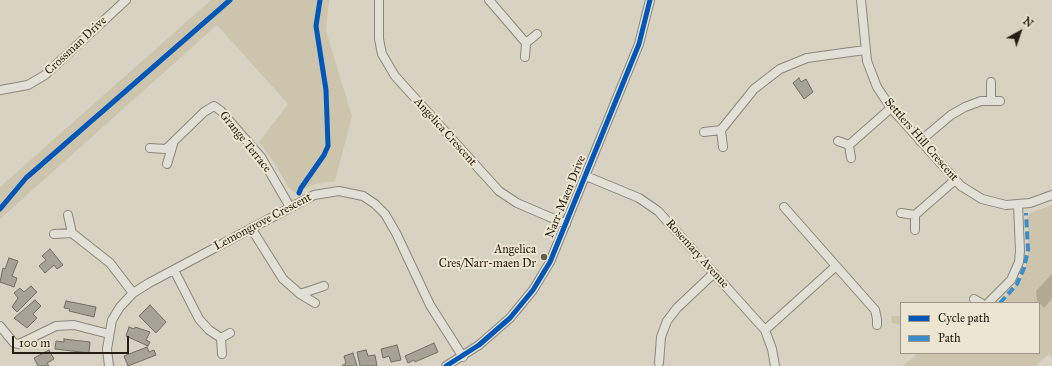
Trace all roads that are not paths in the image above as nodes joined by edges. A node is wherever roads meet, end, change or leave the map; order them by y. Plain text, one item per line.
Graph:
1 (126, 0) edge
2 (379, 0) edge
3 (489, 0) edge
4 (650, 0) edge
5 (861, 0) edge
6 (537, 34) dead end
7 (526, 44) junction
8 (865, 50) junction
9 (525, 57) dead end
10 (991, 82) dead end
11 (0, 90) edge
12 (991, 101) junction
13 (1000, 101) dead end
14 (891, 108) junction
15 (721, 130) junction
16 (704, 132) dead end
17 (920, 141) junction
18 (838, 142) dead end
19 (173, 143) junction
20 (849, 145) junction
21 (723, 147) dead end
22 (150, 148) dead end
23 (851, 158) dead end
24 (167, 164) dead end
25 (586, 176) junction
26 (955, 180) junction
27 (1052, 195) edge
28 (1018, 205) junction
29 (290, 207) junction
30 (784, 208) dead end
31 (901, 212) dead end
32 (68, 214) dead end
33 (915, 215) junction
34 (566, 224) junction
35 (251, 228) junction
36 (915, 230) dead end
37 (72, 233) junction
38 (54, 234) dead end
39 (836, 266) junction
40 (174, 270) junction
41 (714, 273) junction
42 (324, 286) dead end
43 (133, 293) junction
44 (300, 294) junction
45 (989, 302) edge
46 (316, 303) dead end
47 (877, 325) dead end
48 (0, 326) edge
49 (765, 330) junction
50 (230, 333) dead end
51 (109, 334) junction
52 (221, 338) junction
53 (222, 354) dead end
54 (463, 357) junction
55 (659, 363) dead end
56 (108, 366) edge
57 (446, 366) edge
58 (775, 366) edge

1 - 11 street, Crossman Drive
2 - 34 street, Angelica Crescent
3 - 7 street
4 - 25 street, Narr-Maen Drive
5 - 8 street, Settlers Hill Crescent
6 - 7 street
7 - 9 street
8 - 14 street, Settlers Hill Crescent
8 - 15 street
10 - 12 street
12 - 13 street
12 - 17 street
14 - 17 street, Settlers Hill Crescent
14 - 20 street
15 - 16 street
15 - 21 street
17 - 26 street, Settlers Hill Crescent
18 - 20 street
19 - 22 street, Grange Terrace
19 - 24 street, Grange Terrace
19 - 29 street, Grange Terrace
20 - 23 street
25 - 34 street, Narr-Maen Drive
25 - 41 street, Rosemary Avenue
26 - 28 street, Settlers Hill Crescent
26 - 33 street
27 - 28 street, Settlers Hill Crescent
28 - 45 street
29 - 35 street, Lemongrove Crescent
29 - 54 street, Lemongrove Crescent
30 - 39 street
31 - 33 street
32 - 37 street
33 - 36 street
34 - 54 street, Narr-Maen Drive
35 - 40 street, Lemongrove Crescent
35 - 44 street
37 - 38 street
37 - 43 street
39 - 47 street
39 - 49 street
40 - 43 street, Lemongrove Crescent
40 - 52 street
41 - 49 street, Rosemary Avenue
41 - 55 street
42 - 44 street
43 - 51 street, Lemongrove Crescent
44 - 46 street
48 - 51 street
49 - 58 street, Rosemary Avenue
50 - 52 street
51 - 56 street, Lemongrove Crescent
52 - 53 street
54 - 57 street, Narr-Maen Drive

